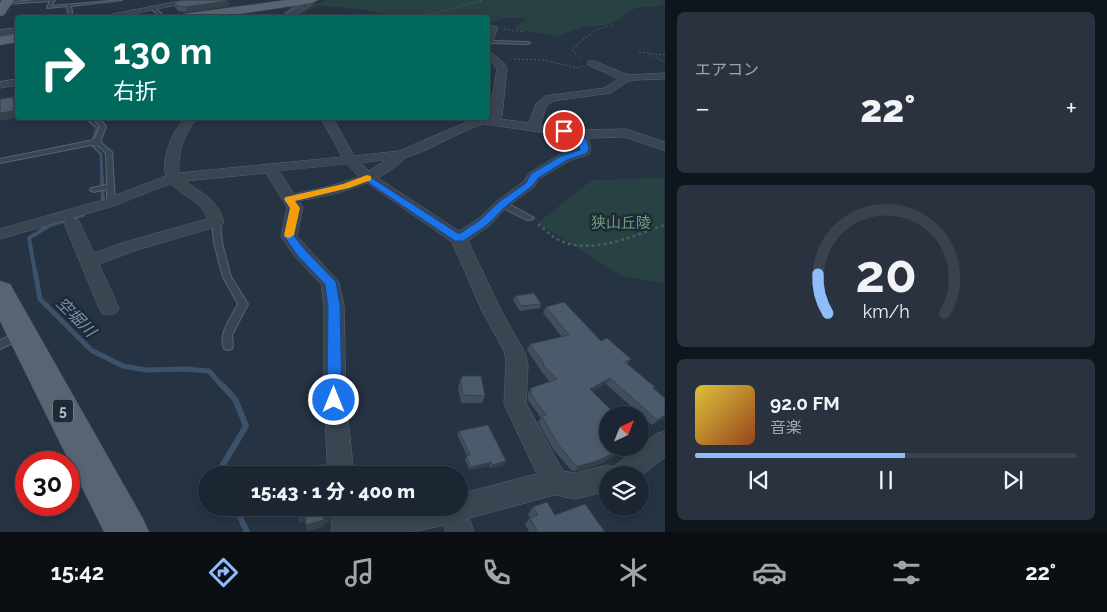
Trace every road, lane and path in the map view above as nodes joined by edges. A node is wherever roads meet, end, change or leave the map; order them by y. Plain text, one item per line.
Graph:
1 (53, 0) edge
2 (120, 0) edge
3 (310, 0) edge
4 (484, 0) edge
5 (96, 1) edge
6 (4, 4) edge
7 (69, 5) junction
8 (201, 7) edge
9 (153, 8) junction
10 (71, 15) edge
11 (114, 15) edge
12 (161, 15) edge
13 (188, 15) edge
14 (289, 15) edge
15 (422, 15) edge
16 (613, 25) dead end
17 (496, 27) joint
18 (15, 30) edge
19 (525, 32) dead end
20 (0, 33) edge
21 (15, 38) edge
22 (0, 41) edge
23 (490, 41) edge
24 (528, 43) dead end
25 (490, 46) edge
26 (490, 49) edge
27 (638, 52) dead end
28 (649, 54) junction
29 (664, 55) edge
30 (514, 59) dead end
31 (664, 62) edge
32 (591, 63) dead end
33 (664, 76) edge
34 (628, 78) junction
35 (15, 83) edge
36 (0, 86) edge
37 (96, 120) edge
38 (188, 120) edge
39 (333, 120) edge
40 (473, 120) edge
41 (493, 120) junction
42 (534, 126) junction
43 (579, 134) junction
44 (93, 142) junction
45 (664, 147) edge
46 (400, 155) junction
47 (350, 160) junction
48 (0, 161) edge
49 (270, 169) junction
50 (367, 177) junction
51 (174, 178) junction
52 (110, 186) junction
53 (94, 190) dead end
54 (289, 199) junction
55 (106, 203) junction
56 (502, 204) junction
57 (530, 218) joint
58 (216, 222) junction
59 (72, 223) dead end
60 (664, 225) edge
61 (0, 234) edge
62 (459, 238) junction
63 (89, 261) junction
64 (0, 291) edge
65 (109, 308) dead end
66 (11, 339) edge
67 (228, 346) dead end
68 (664, 442) edge
69 (340, 466) edge
70 (633, 466) edge
71 (599, 480) edge
72 (554, 482) junction
73 (345, 516) edge
74 (456, 521) edge
75 (127, 532) edge
76 (346, 532) edge
77 (355, 532) edge

1 - 6 lane
1 - 7 lane
2 - 5 lane
3 - 8 main road
3 - 14 street
4 - 15 path
5 - 7 lane
7 - 10 lane
8 - 9 street
8 - 13 main road
9 - 11 street
9 - 12 lane
16 - 30 path
17 - 19 path
17 - 23 street
18 - 20 street
21 - 22 main road
24 - 25 lane
26 - 41 street
27 - 28 path
28 - 29 path
28 - 31 path
32 - 34 street
33 - 34 street
34 - 42 street
35 - 36 street
37 - 44 lane
38 - 51 street
39 - 47 street
40 - 41 street
40 - 46 street
41 - 42 street
42 - 43 street
43 - 45 street
43 - 56 street
44 - 48 lane
44 - 52 lane
46 - 47 street
46 - 50 street
47 - 49 street
47 - 50 street
49 - 51 street
49 - 54 street
50 - 54 street
50 - 62 street
51 - 55 street
51 - 58 street
52 - 53 lane
52 - 55 lane
54 - 69 street
55 - 61 street
56 - 57 lane
56 - 62 street
57 - 60 path
58 - 63 street
58 - 67 lane
59 - 63 street
62 - 72 street
63 - 65 street
64 - 66 main road, 5
66 - 75 main road, 5
68 - 70 street
71 - 72 street
72 - 74 street
73 - 76 street
74 - 77 street

